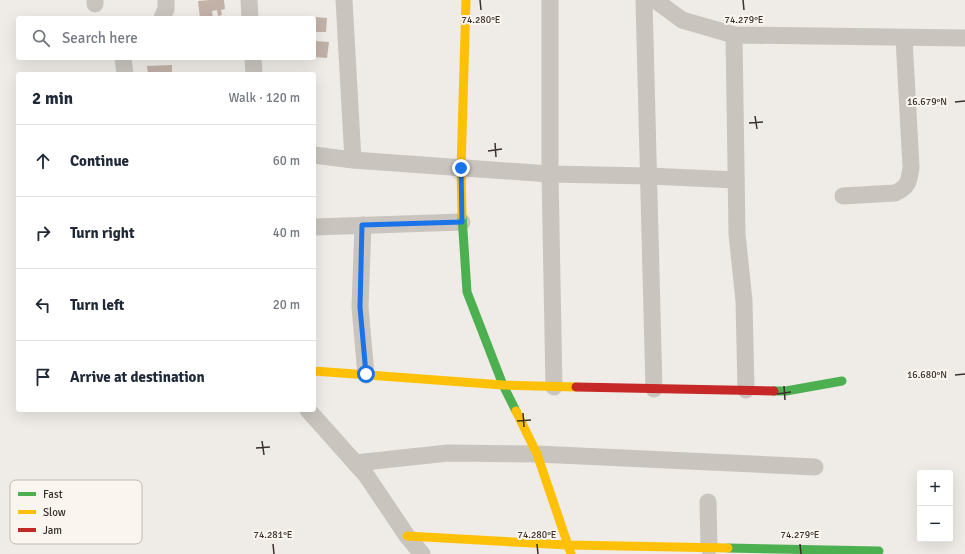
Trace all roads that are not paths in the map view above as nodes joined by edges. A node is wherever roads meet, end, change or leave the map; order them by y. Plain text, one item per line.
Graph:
1 (166, 0) edge
2 (249, 0) edge
3 (344, 0) edge
4 (466, 0) edge
5 (550, 0) edge
6 (644, 0) edge
7 (655, 0) edge
8 (163, 16) edge
9 (250, 16) edge
10 (734, 35) junction
11 (904, 38) junction
12 (965, 38) edge
13 (123, 60) edge
14 (253, 60) edge
15 (125, 72) edge
16 (254, 72) edge
17 (316, 155) edge
18 (353, 160) junction
19 (461, 168) junction
20 (550, 174) junction
21 (649, 176) junction
22 (736, 180) junction
23 (843, 196) dead end
24 (462, 222) junction
25 (362, 225) junction
26 (316, 227) edge
27 (316, 371) edge
28 (366, 374) junction
29 (842, 381) dead end
30 (503, 385) junction
31 (554, 387) junction
32 (654, 388) junction
33 (746, 390) junction
34 (310, 412) edge
35 (537, 454) junction
36 (355, 463) junction
37 (815, 467) dead end
38 (708, 502) dead end
39 (407, 536) junction
40 (568, 545) junction
41 (710, 548) junction
42 (730, 551) edge
43 (879, 551) dead end
44 (422, 554) edge
45 (571, 554) edge

1 - 8 street
2 - 9 street
3 - 18 street
4 - 19 street
5 - 20 street
6 - 21 street
7 - 10 street
10 - 11 street
10 - 22 street
11 - 12 street
11 - 23 street
13 - 15 street
14 - 16 street
17 - 18 street
18 - 19 street
19 - 20 street
19 - 24 street
20 - 21 street
20 - 31 street
21 - 22 street
21 - 32 street
22 - 33 street
24 - 25 street
24 - 30 street
25 - 26 street
25 - 28 street
27 - 28 street
28 - 30 street
29 - 33 street
30 - 31 street
30 - 35 street
31 - 32 street
32 - 33 street
34 - 36 street
35 - 36 street
35 - 37 street
35 - 40 street
36 - 39 street
38 - 41 street
39 - 40 street
39 - 44 street
40 - 41 street
40 - 45 street
41 - 42 street
42 - 43 street

